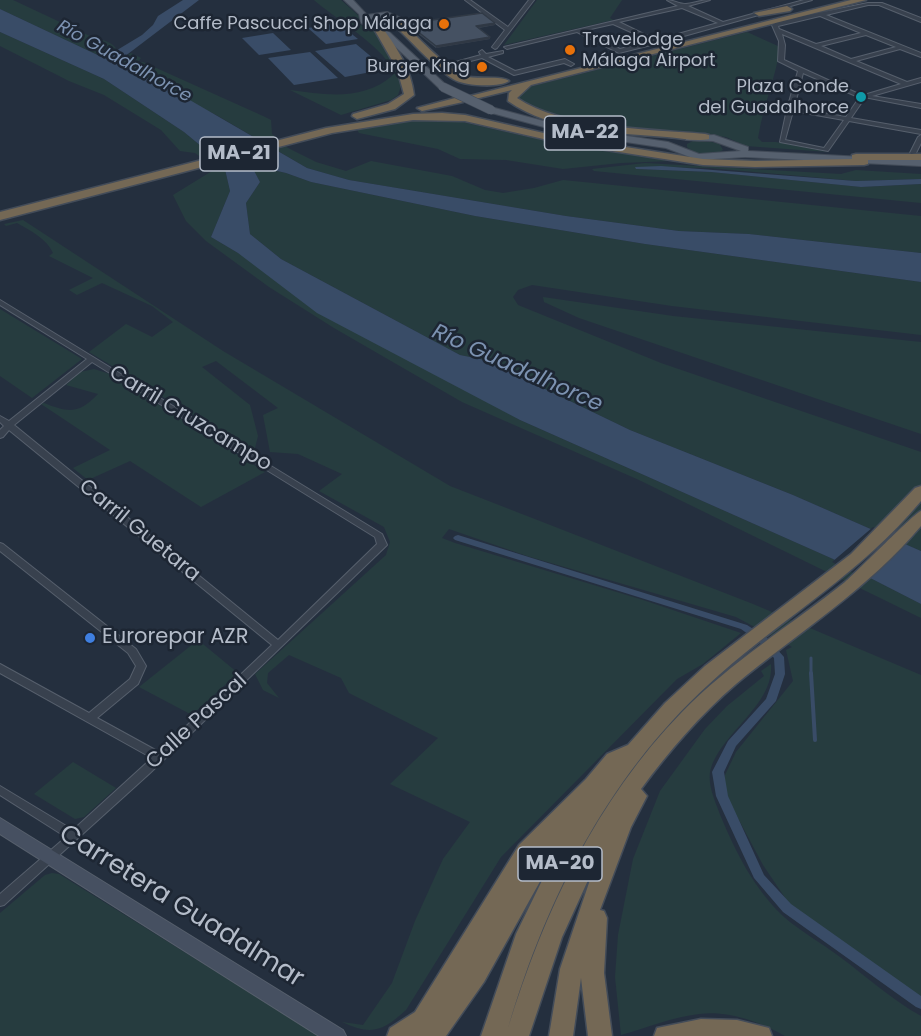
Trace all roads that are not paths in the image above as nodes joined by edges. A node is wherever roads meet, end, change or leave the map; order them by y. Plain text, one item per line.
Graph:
1 (348, 0) edge
2 (358, 0) edge
3 (532, 0) edge
4 (669, 0) edge
5 (708, 0) edge
6 (810, 0) edge
7 (844, 0) edge
8 (862, 0) edge
9 (470, 1) edge
10 (829, 1) edge
11 (683, 6) junction
12 (788, 9) junction
13 (759, 13) junction
14 (820, 14) junction
15 (382, 15) junction
16 (365, 19) junction
17 (921, 20) edge
18 (614, 22) junction
19 (396, 23) junction
20 (780, 24) junction
21 (720, 25) junction
22 (377, 27) junction
23 (508, 30) junction
24 (578, 31) junction
25 (866, 33) junction
26 (683, 40) junction
27 (657, 42) junction
28 (816, 46) junction
29 (507, 47) junction
30 (901, 47) junction
31 (494, 48) junction
32 (501, 52) junction
33 (483, 55) junction
34 (921, 55) edge
35 (850, 61) junction
36 (443, 64) junction
37 (574, 68) junction
38 (801, 70) junction
39 (537, 76) junction
40 (921, 80) edge
41 (906, 84) junction
42 (447, 86) junction
43 (464, 97) junction
44 (863, 97) junction
45 (921, 106) edge
46 (790, 109) junction
47 (847, 120) junction
48 (344, 124) junction
49 (921, 132) edge
50 (530, 134) junction
51 (705, 137) junction
52 (921, 137) edge
53 (683, 144) junction
54 (727, 149) junction
55 (694, 156) junction
56 (919, 158) edge
57 (860, 159) junction
58 (127, 179) junction
59 (0, 210) edge
60 (0, 218) edge
61 (0, 303) edge
62 (91, 359) junction
63 (0, 418) edge
64 (10, 426) junction
65 (0, 435) edge
66 (921, 491) edge
67 (921, 516) edge
68 (379, 536) joint
69 (0, 546) edge
70 (278, 645) junction
71 (0, 668) edge
72 (720, 676) junction
73 (89, 719) junction
74 (648, 751) junction
75 (159, 758) junction
76 (593, 784) junction
77 (0, 790) edge
78 (0, 825) edge
79 (74, 836) junction
80 (51, 857) junction
81 (602, 875) junction
82 (0, 901) edge
83 (515, 1002) junction
84 (423, 1031) edge
85 (336, 1035) edge
86 (399, 1036) edge
87 (493, 1036) edge
88 (517, 1036) edge
89 (561, 1036) edge
90 (600, 1036) edge
91 (666, 1036) edge
92 (760, 1036) edge

1 - 16 main road
2 - 15 main road
3 - 23 street
4 - 11 street
5 - 11 street
6 - 13 street
7 - 10 highway, MA-21
8 - 20 highway, MA-21
9 - 23 street
10 - 12 highway
10 - 26 highway, MA-21
11 - 18 street
11 - 21 street
12 - 13 highway
12 - 21 highway
13 - 21 street
14 - 17 street
14 - 20 street
14 - 25 street
15 - 16 main road
15 - 19 main road
16 - 22 main road
18 - 24 street
18 - 27 street
19 - 22 main road
19 - 36 highway
19 - 42 main road
20 - 28 street
20 - 37 highway, MA-21
20 - 38 street
21 - 27 street
22 - 42 main road
22 - 48 highway
23 - 31 street
24 - 27 street
24 - 29 street
25 - 28 street
25 - 30 street
26 - 27 highway
26 - 39 highway, MA-21
28 - 35 street
29 - 31 street
29 - 32 street
30 - 34 street
30 - 35 street
31 - 32 street
31 - 33 street
32 - 33 street
33 - 36 street
33 - 37 street
35 - 41 street
36 - 39 highway
37 - 43 highway, MA-21
37 - 51 highway
38 - 44 street
38 - 46 street
39 - 43 highway, MA-21
40 - 41 street
41 - 44 street
42 - 43 main road, bridge
43 - 48 highway, MA-21
43 - 53 main road, MA-22, bridge
44 - 45 street
44 - 47 street
46 - 47 street
46 - 47 street
47 - 49 street
48 - 50 highway
48 - 58 highway, MA-21
48 - 58 highway, MA-21
50 - 55 highway
50 - 57 highway
51 - 53 main road, MA-22
51 - 54 main road, MA-22
52 - 56 street
53 - 55 main road, MA-22
54 - 55 main road, MA-22
54 - 57 main road, MA-22
56 - 57 highway
58 - 59 highway, MA-21
58 - 60 highway, MA-21
61 - 62 street, Carril Cruzcampo
62 - 64 street
62 - 68 street, Carril Cruzcampo
63 - 64 street, Carril Guetara
64 - 65 street
64 - 70 street, Carril Guetara
66 - 72 highway, MA-20
67 - 72 highway, MA-20
68 - 70 street, Calle Pascal
69 - 73 street
70 - 75 street, Calle Pascal
71 - 73 street
72 - 74 highway, MA-20
73 - 75 street
74 - 76 highway
74 - 81 highway
74 - 83 highway, MA-20
75 - 79 street, Calle Pascal
76 - 84 highway
76 - 84 highway
77 - 79 street
78 - 80 street, Carretera Guadalmar
79 - 80 street, Calle Pascal
80 - 82 street, Calle Pascal
80 - 85 street, Carretera Guadalmar
81 - 89 highway
81 - 90 highway
83 - 87 highway, MA-20
83 - 88 highway, MA-20
84 - 86 highway
91 - 92 highway

